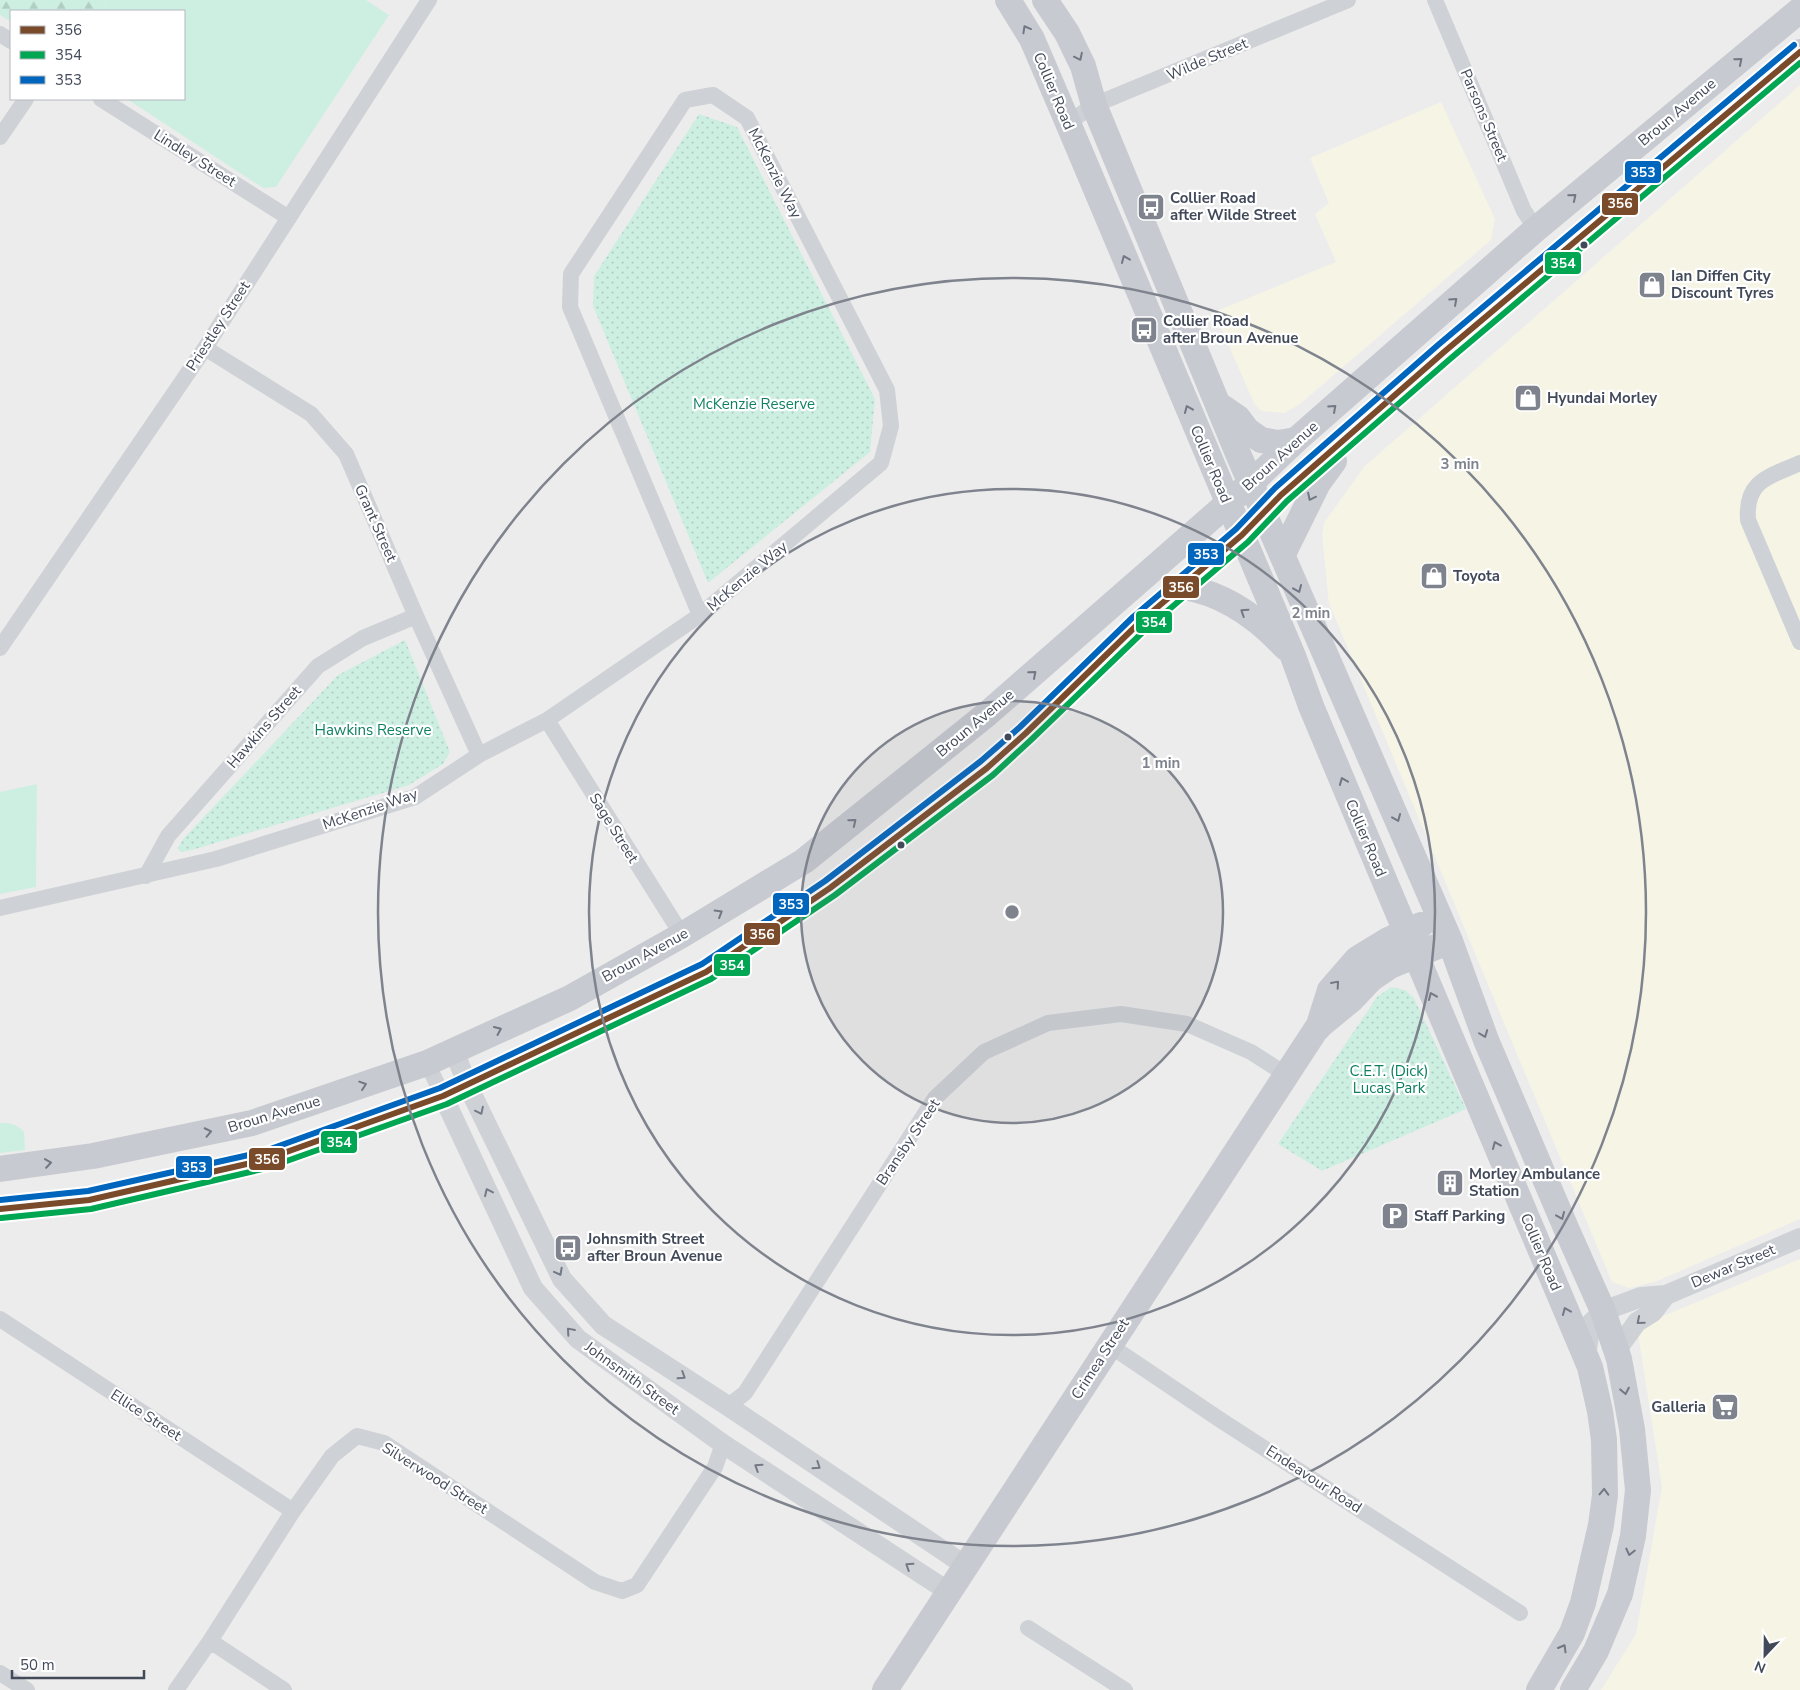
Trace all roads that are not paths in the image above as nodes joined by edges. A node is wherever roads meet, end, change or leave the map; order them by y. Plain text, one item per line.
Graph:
1 (430, 0) edge
2 (1008, 0) edge
3 (1044, 0) edge
4 (1348, 0) edge
5 (1435, 0) edge
6 (1800, 10) edge
7 (1800, 52) edge
8 (25, 100) edge
9 (103, 100) edge
10 (1094, 105) junction
11 (1068, 123) junction
12 (0, 137) edge
13 (289, 218) junction
14 (1536, 228) junction
15 (205, 348) junction
16 (1218, 404) junction
17 (1358, 428) junction
18 (1296, 440) junction
19 (1800, 463) edge
20 (1251, 483) junction
21 (1228, 502) junction
22 (1264, 512) junction
23 (1242, 535) junction
24 (1283, 554) junction
25 (1182, 588) junction
26 (700, 615) junction
27 (416, 616) junction
28 (1800, 642) edge
29 (0, 648) edge
30 (1293, 656) junction
31 (546, 720) junction
32 (479, 755) junction
33 (146, 876) junction
34 (0, 908) edge
35 (1440, 917) junction
36 (1407, 932) junction
37 (682, 935) junction
38 (1450, 941) junction
39 (1416, 956) junction
40 (1318, 1028) junction
41 (454, 1050) junction
42 (427, 1063) junction
43 (1287, 1074) junction
44 (467, 1084) junction
45 (443, 1096) junction
46 (0, 1169) edge
47 (0, 1209) edge
48 (1800, 1238) edge
49 (1666, 1295) junction
50 (1603, 1311) junction
51 (0, 1319) edge
52 (1109, 1345) junction
53 (1616, 1351) junction
54 (1586, 1356) junction
55 (728, 1406) junction
56 (723, 1444) junction
57 (293, 1511) junction
58 (966, 1566) junction
59 (949, 1592) junction
60 (1520, 1613) dead end
61 (1028, 1628) dead end
62 (210, 1640) junction
63 (0, 1673) edge
64 (27, 1690) edge
65 (176, 1690) edge
66 (284, 1690) edge
67 (885, 1690) edge
68 (1125, 1690) edge
69 (1539, 1690) edge
70 (1573, 1690) edge

1 - 13 street, Priestley Street
11 -> 2 main road, Collier Road
3 -> 10 main road, Collier Road
4 - 10 street, Wilde Street
5 - 14 street, Parsons Street
14 -> 6 main road, Broun Avenue
7 - 17 main road, Broun Avenue
8 - 12 street
9 - 13 street, Lindley Street
10 - 11 street, Wilde Street
10 - 16 main road, Collier Road
21 -> 11 main road, Collier Road
13 - 15 street, Priestley Street
18 -> 14 main road, Broun Avenue
15 - 27 street, Grant Street
15 - 29 street, Priestley Street
16 - 18 main road
16 - 20 main road, Collier Road
17 - 22 main road, Broun Avenue
17 -> 24 main road
18 - 20 main road, Broun Avenue
19 - 28 street
20 - 21 main road, Broun Avenue
20 - 22 main road, Collier Road
21 - 23 main road, Collier Road
37 -> 21 main road, Broun Avenue
22 - 23 main road, Broun Avenue
22 - 24 main road, Collier Road
23 - 25 main road, Broun Avenue
23 - 30 main road, Collier Road
24 -> 35 main road, Collier Road
30 -> 25 main road
25 - 44 main road, Broun Avenue
26 - 26 street, McKenzie Way
26 - 31 street, McKenzie Way
27 - 32 street, Grant Street
27 - 33 street, Hawkins Street
36 -> 30 main road, Collier Road
31 - 32 street, McKenzie Way
31 - 37 street, Sage Street
32 - 33 street, McKenzie Way
33 - 34 street, McKenzie Way
35 - 36 main road, Crimea Street
35 - 38 main road, Collier Road
36 - 39 main road, Collier Road
40 -> 36 main road, Crimea Street
41 -> 37 main road, Broun Avenue
38 - 39 main road, Crimea Street
38 -> 50 main road, Collier Road
39 - 40 main road, Crimea Street
54 -> 39 main road, Collier Road
40 - 43 main road, Crimea Street
41 - 42 main road, Broun Avenue
41 - 44 street, Johnsmith Street
42 - 45 street, Johnsmith Street
46 -> 42 main road, Broun Avenue
43 - 52 main road, Crimea Street
43 - 55 street, Bransby Street
44 - 45 main road, Broun Avenue
44 -> 55 street, Johnsmith Street
45 - 47 main road, Broun Avenue
56 -> 45 street, Johnsmith Street
48 - 49 street, Dewar Street
49 - 50 street, Dewar Street
49 -> 53 street, Dewar Street
50 - 53 main road, Collier Road
50 - 54 street
51 - 57 street, Ellice Street
52 - 58 main road, Crimea Street
52 - 60 street, Endeavour Road
53 -> 70 main road, Collier Road
69 -> 54 main road, Collier Road
55 -> 58 street, Johnsmith Street
56 - 57 street, Silverwood Street
59 -> 56 street, Johnsmith Street
57 - 62 street, Silverwood Street
58 - 59 main road, Crimea Street
59 - 67 main road, Crimea Street
61 - 68 street
62 - 65 street, Silverwood Street
62 - 66 street
63 - 64 street

